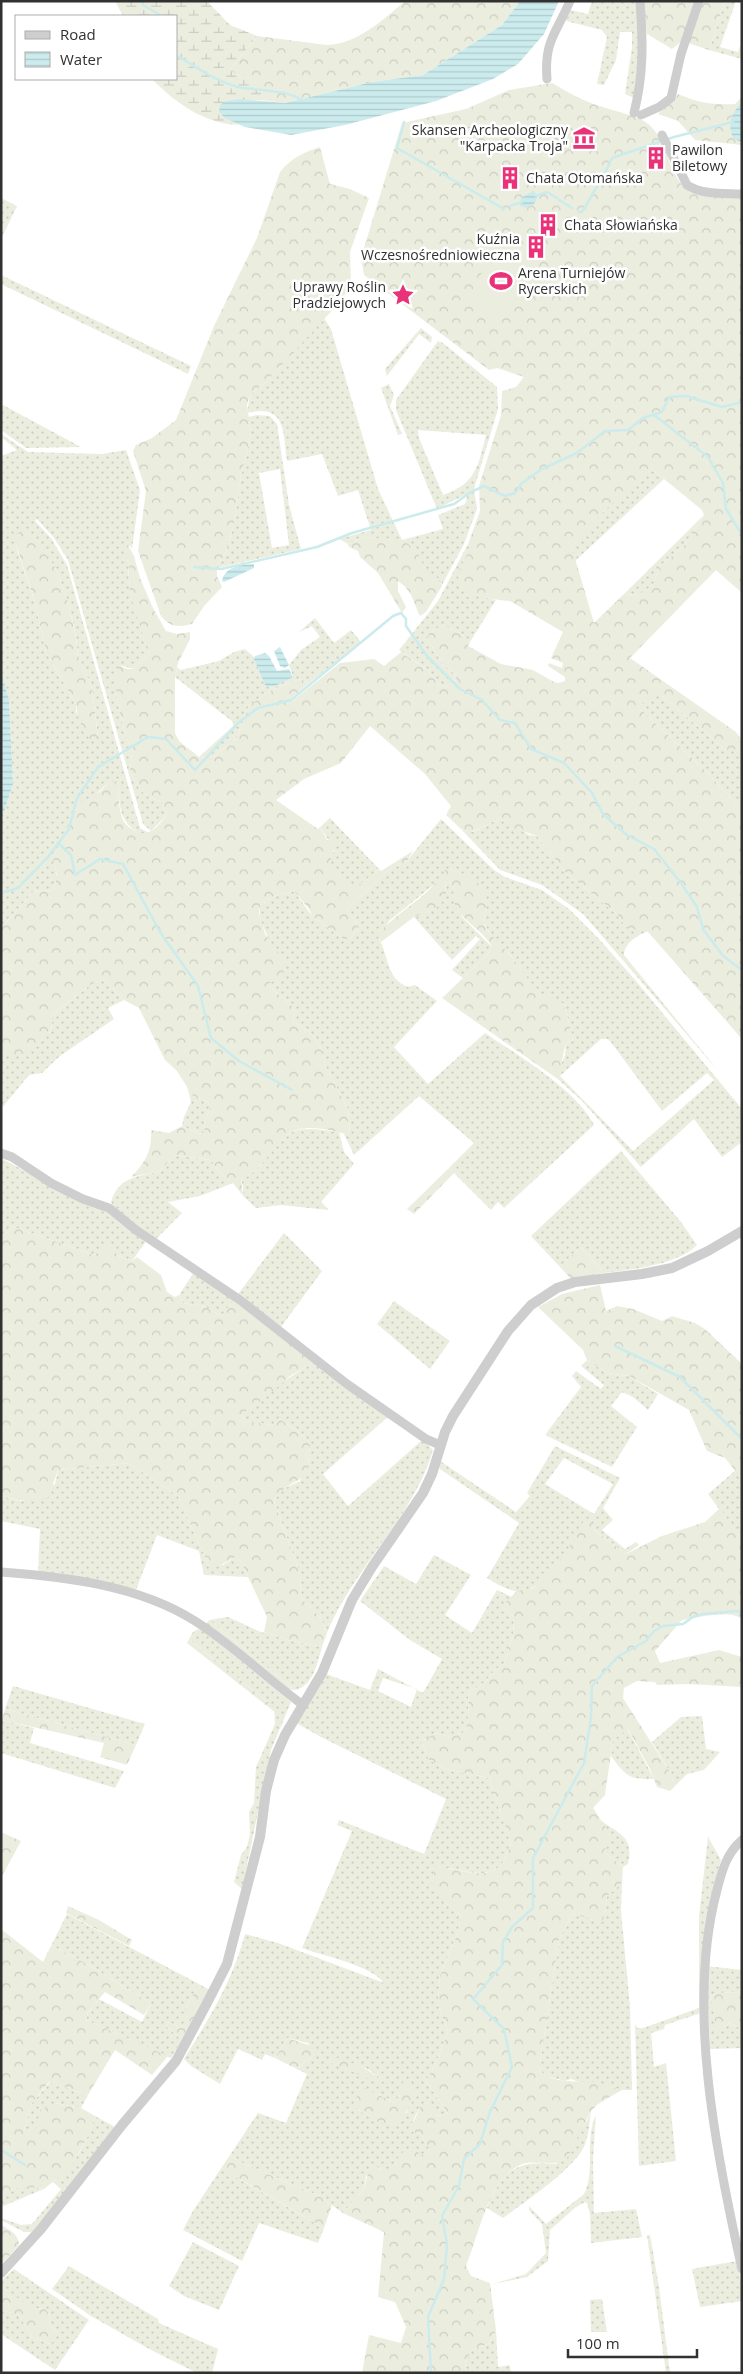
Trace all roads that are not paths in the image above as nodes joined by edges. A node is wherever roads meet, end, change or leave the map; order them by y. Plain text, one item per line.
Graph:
1 (570, 1) edge
2 (640, 1) edge
3 (700, 1) edge
4 (547, 78) dead end
5 (664, 138) dead end
6 (742, 194) edge
7 (1, 1153) edge
8 (742, 1231) edge
9 (440, 1445) junction
10 (1, 1572) edge
11 (303, 1705) junction
12 (742, 1840) edge
13 (742, 2269) edge
14 (1, 2273) edge

1 - 4 street
2 - 3 street
5 - 6 street
7 - 9 street
8 - 9 street
9 - 11 street
10 - 11 street
11 - 14 street
12 - 13 street

